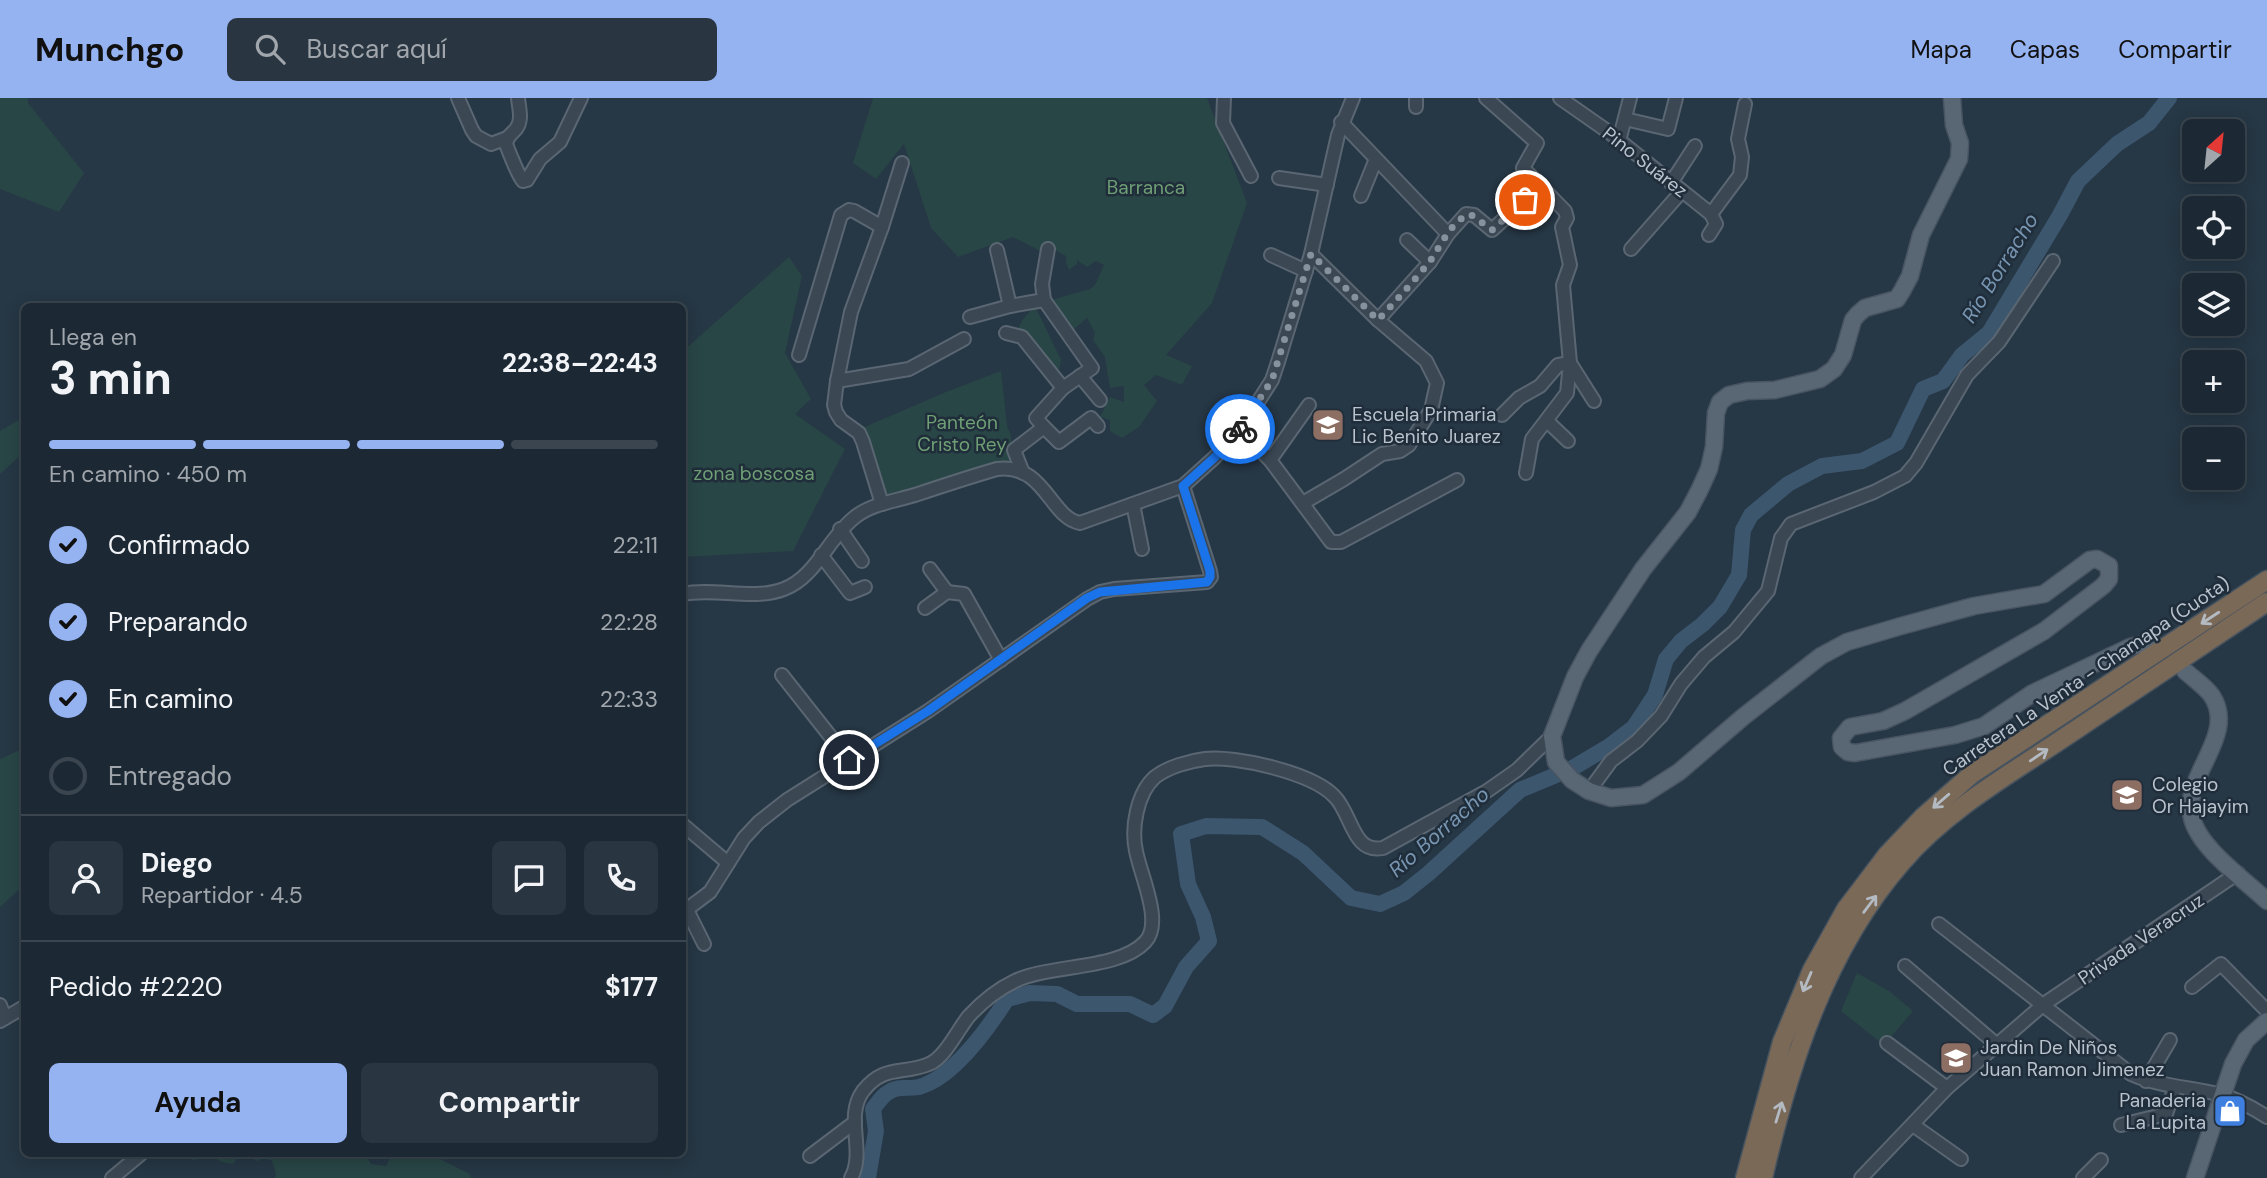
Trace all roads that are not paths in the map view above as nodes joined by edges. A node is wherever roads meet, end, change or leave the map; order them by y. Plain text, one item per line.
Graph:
1 (458, 98) edge
2 (518, 98) edge
3 (581, 98) edge
4 (1224, 98) edge
5 (1353, 98) edge
6 (1487, 98) edge
7 (1560, 98) edge
8 (1630, 98) edge
9 (1676, 98) edge
10 (1952, 98) edge
11 (1745, 104) dead end
12 (1625, 119) junction
13 (1341, 122) junction
14 (507, 138) junction
15 (1619, 141) junction
16 (1695, 146) dead end
17 (1376, 159) junction
18 (902, 163) dead end
19 (1251, 176) dead end
20 (1279, 178) dead end
21 (1671, 183) junction
22 (1327, 185) junction
23 (1540, 186) junction
24 (1682, 191) junction
25 (1362, 196) dead end
26 (1711, 214) junction
27 (882, 227) junction
28 (1448, 234) junction
29 (1709, 234) dead end
30 (1407, 240) dead end
31 (1048, 249) dead end
32 (997, 250) dead end
33 (1631, 250) dead end
34 (1311, 254) junction
35 (1271, 255) dead end
36 (2053, 261) dead end
37 (1430, 262) junction
38 (1306, 271) junction
39 (1044, 300) junction
40 (1010, 306) junction
41 (971, 317) dead end
42 (1378, 320) junction
43 (1006, 333) dead end
44 (964, 339) dead end
45 (799, 355) dead end
46 (1570, 363) junction
47 (1080, 376) junction
48 (837, 381) junction
49 (1063, 388) junction
50 (1100, 400) dead end
51 (1594, 401) dead end
52 (1309, 405) dead end
53 (1503, 415) dead end
54 (1547, 421) junction
55 (1098, 426) dead end
56 (1044, 427) junction
57 (1240, 430) junction
58 (1568, 440) dead end
59 (1270, 460) junction
60 (1023, 472) junction
61 (1526, 473) dead end
62 (1457, 480) dead end
63 (1183, 486) junction
64 (1303, 503) junction
65 (882, 504) junction
66 (1133, 504) junction
67 (840, 529) junction
68 (1142, 549) dead end
69 (821, 555) junction
70 (862, 561) dead end
71 (930, 569) dead end
72 (2267, 580) edge
73 (865, 587) dead end
74 (947, 592) junction
75 (686, 594) edge
76 (2267, 602) edge
77 (925, 608) dead end
78 (2158, 647) dead end
79 (1001, 660) junction
80 (2185, 671) dead end
81 (782, 676) dead end
82 (1552, 736) junction
83 (849, 760) junction
84 (1589, 791) junction
85 (686, 827) edge
86 (728, 863) junction
87 (2238, 873) junction
88 (2267, 901) edge
89 (686, 910) edge
90 (686, 913) edge
91 (1939, 925) dead end
92 (704, 944) dead end
93 (1905, 966) dead end
94 (2192, 987) dead end
95 (0, 1004) edge
96 (2043, 1004) junction
97 (21, 1009) edge
98 (2267, 1011) edge
99 (2, 1019) edge
100 (2267, 1021) edge
101 (2170, 1040) dead end
102 (1887, 1043) dead end
103 (1996, 1044) junction
104 (2146, 1081) junction
105 (2175, 1087) junction
106 (1947, 1088) junction
107 (2222, 1095) junction
108 (2267, 1117) edge
109 (855, 1122) junction
110 (1913, 1125) junction
111 (2121, 1125) dead end
112 (810, 1156) dead end
113 (137, 1157) edge
114 (1961, 1159) dead end
115 (2101, 1160) dead end
116 (1864, 1175) edge
117 (112, 1178) edge
118 (851, 1178) edge
119 (1745, 1178) edge
120 (1763, 1178) edge
121 (1879, 1178) edge
122 (2083, 1178) edge
123 (2195, 1178) edge

1 - 14 street
2 - 14 street
3 - 14 street
4 - 19 street
5 - 13 street
6 - 23 street
7 - 15 street, Pino Suárez
8 - 12 street
9 - 12 street
10 - 82 main road
11 - 26 street
12 - 15 street
13 - 17 street
13 - 22 street
15 - 21 street, Pino Suárez
16 - 21 street
17 - 25 street
17 - 28 street
18 - 27 street
20 - 22 street
21 - 24 street, Pino Suárez
22 - 34 street
23 - 28 street
23 - 46 street
24 - 26 street, Pino Suárez
24 - 33 street
26 - 29 street
27 - 45 street
27 - 48 street
28 - 37 street
30 - 37 street
31 - 39 street
32 - 40 street
34 - 38 street
34 - 42 street
35 - 38 street
36 - 84 street
37 - 42 street
38 - 57 street
39 - 40 street
39 - 47 street
40 - 41 street
42 - 64 street
43 - 49 street
44 - 48 street
46 - 51 street
46 - 53 street
46 - 54 street
47 - 49 street
47 - 50 street
48 - 65 street
49 - 56 street
52 - 59 street
54 - 58 street
54 - 61 street
55 - 56 street
56 - 60 street
57 - 59 street
57 - 63 street
59 - 64 street
60 - 65 street
60 - 66 street
62 - 64 street
63 - 66 street
63 - 79 street
65 - 67 street
66 - 68 street
67 - 69 street
67 - 70 street
69 - 73 street
69 - 75 street
71 - 74 street
72 -> 119 highway, Carretera La Venta - Chamapa (Cuota)
74 - 77 street
74 - 79 street
120 -> 76 highway, Carretera La Venta - Chamapa (Cuota)
78 - 84 main road
79 - 83 street
80 - 87 main road
81 - 83 street
82 - 84 main road
82 - 109 street
83 - 86 street
85 - 86 street
86 - 89 street
87 - 88 main road
87 - 96 street, Privada Veracruz
90 - 92 street
91 - 96 street
93 - 103 street
94 - 98 street
95 - 99 street
96 - 103 street, Privada Veracruz
96 - 104 street
97 - 99 street
100 - 107 main road
101 - 104 street
102 - 106 street
103 - 106 street, Privada Veracruz
104 - 105 street
105 - 107 street
105 - 111 street
106 - 110 street, Privada Veracruz
107 - 108 street
107 - 123 main road
109 - 112 street
109 - 118 street
110 - 114 street
110 - 116 street, Privada Veracruz
113 - 117 street
115 - 122 street
116 - 121 street

